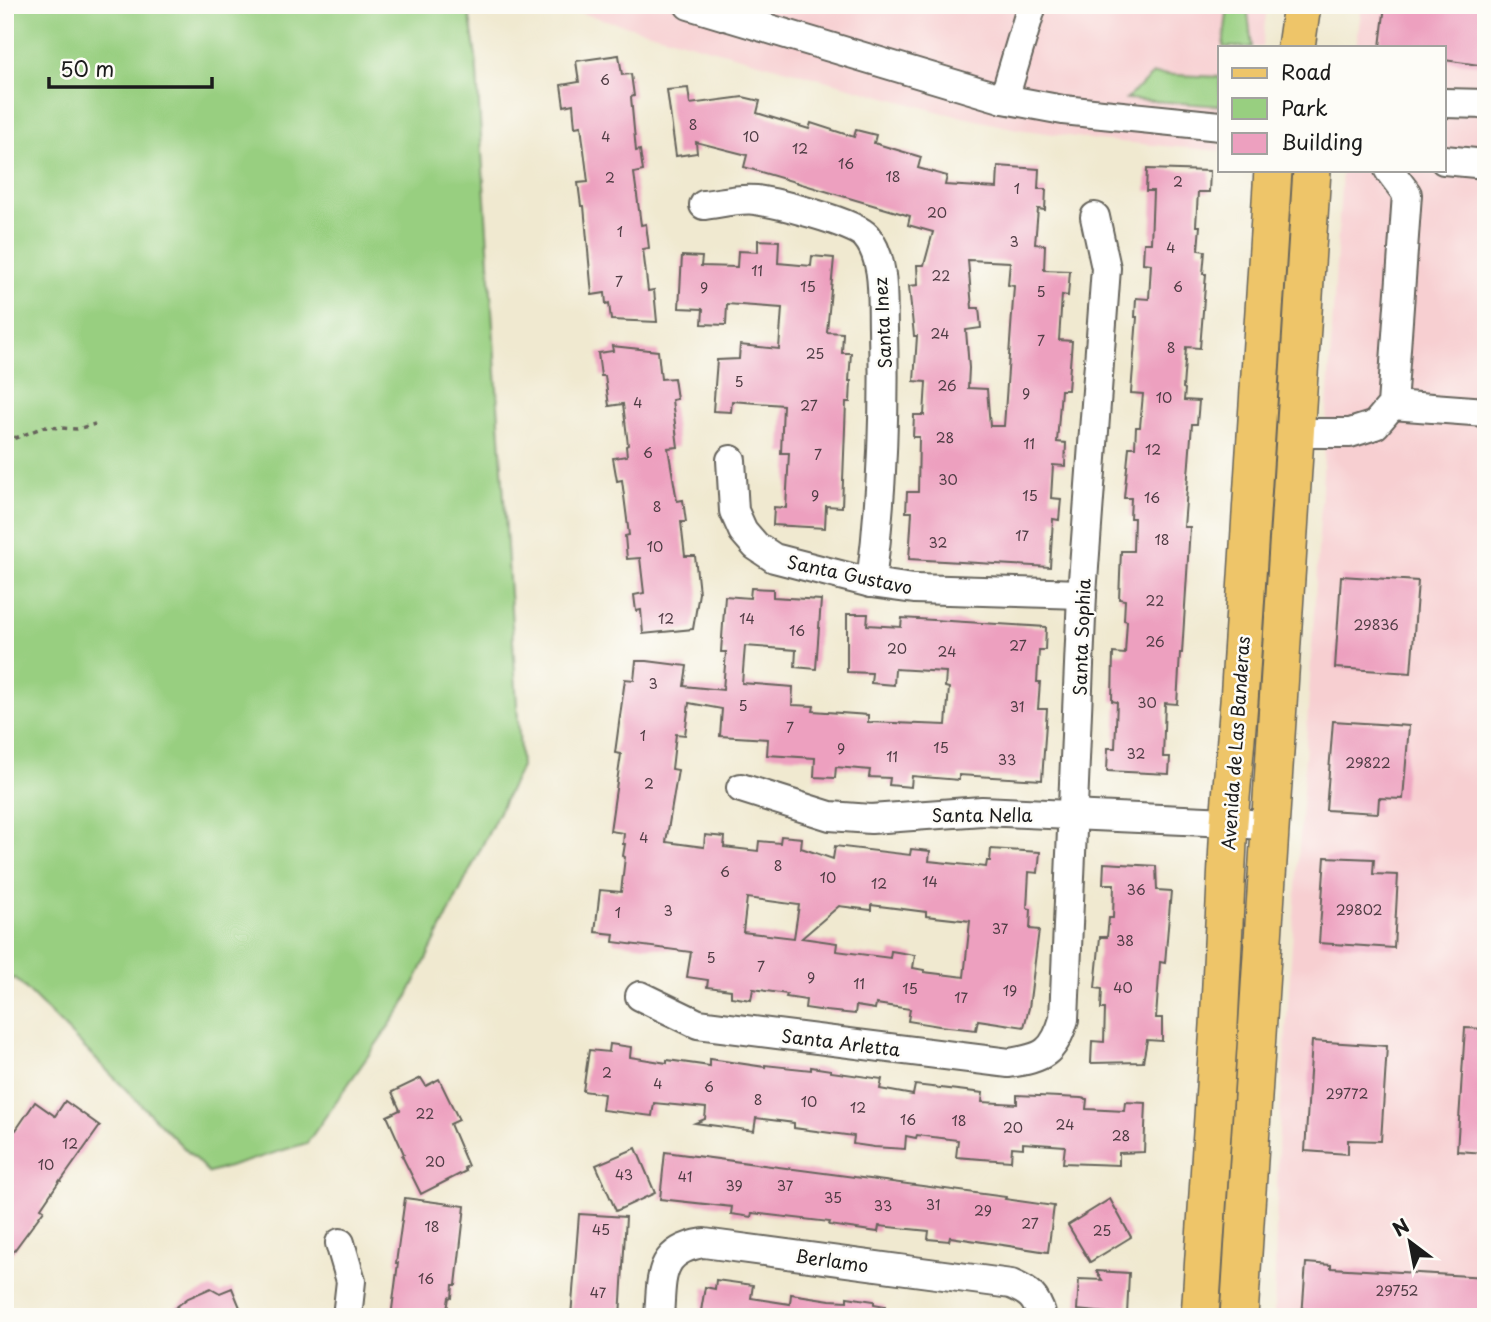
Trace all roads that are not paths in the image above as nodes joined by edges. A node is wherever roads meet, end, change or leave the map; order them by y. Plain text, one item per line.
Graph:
1 (689, 5) edge
2 (1032, 5) edge
3 (1287, 5) edge
4 (1302, 5) edge
5 (1325, 5) edge
6 (1283, 46) edge
7 (1296, 46) edge
8 (1321, 46) edge
9 (1004, 99) junction
10 (1446, 103) edge
11 (1486, 104) edge
12 (1218, 126) edge
13 (1446, 160) edge
14 (1486, 164) edge
15 (1273, 172) edge
16 (1292, 172) edge
17 (1312, 172) edge
18 (1391, 172) edge
19 (704, 205) dead end
20 (1095, 217) dead end
21 (1392, 405) junction
22 (1486, 412) edge
23 (1295, 433) junction
24 (731, 460) dead end
25 (871, 583) junction
26 (1082, 594) junction
27 (741, 788) dead end
28 (1074, 816) junction
29 (1229, 822) junction
30 (1269, 826) junction
31 (640, 996) dead end
32 (1046, 1053) joint
33 (340, 1243) dead end
34 (347, 1317) edge
35 (659, 1317) edge
36 (1042, 1317) edge
37 (1200, 1317) edge
38 (1239, 1317) edge

1 - 9 street
2 - 9 street
3 - 6 main road
4 - 7 main road
5 - 8 main road
9 - 12 street
10 - 11 street
13 - 14 street
15 - 29 main road, Avenida de Las Banderas
16 - 23 main road
17 - 23 main road
18 - 21 street
19 - 25 street, Santa Inez
20 - 26 street, Santa Sophia
21 - 22 street
21 - 23 street
23 - 30 main road
24 - 25 street, Santa Gustavo
25 - 26 street, Santa Gustavo
26 - 28 street, Santa Sophia
27 - 28 street, Santa Nella
28 - 29 street, Santa Nella
28 - 32 street, Santa Sophia
29 - 30 street, Santa Nella
29 - 37 main road, Avenida de Las Banderas
30 - 38 main road
31 - 32 street, Santa Arletta
33 - 34 street
35 - 36 street, Berlamo

